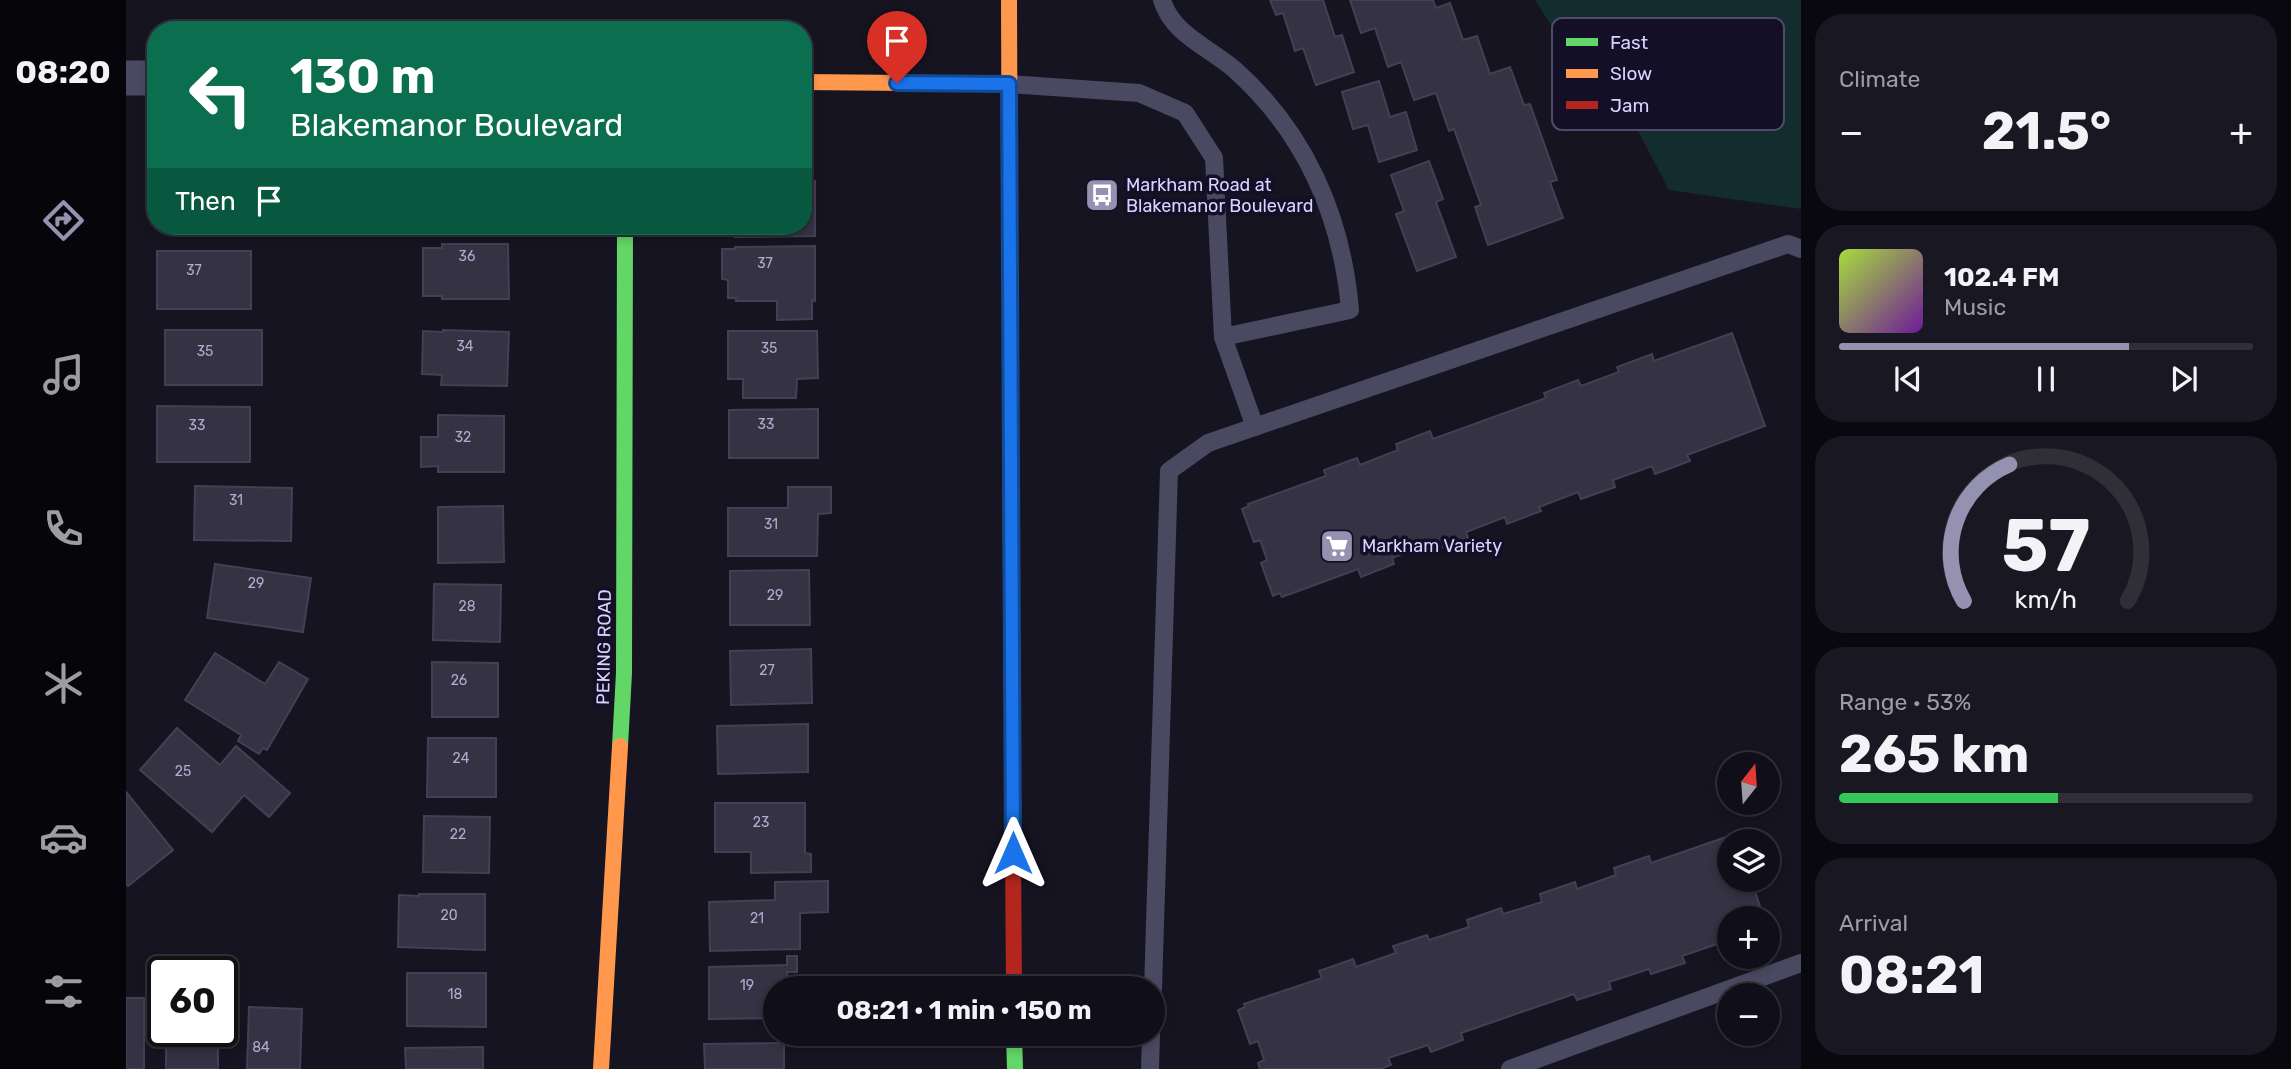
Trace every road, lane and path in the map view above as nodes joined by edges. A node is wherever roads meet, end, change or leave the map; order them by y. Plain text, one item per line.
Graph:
1 (1009, 0) edge
2 (1162, 0) edge
3 (126, 78) edge
4 (147, 78) edge
5 (812, 82) edge
6 (1009, 84) junction
7 (625, 235) edge
8 (1801, 250) edge
9 (1223, 337) junction
10 (1255, 427) junction
11 (1801, 963) edge
12 (1014, 976) edge
13 (1153, 976) edge
14 (1014, 1046) edge
15 (1151, 1046) edge
16 (601, 1069) edge
17 (1015, 1069) edge
18 (1150, 1069) edge
19 (1510, 1069) edge

1 - 6 street
2 - 9 lane
3 - 4 street
5 - 6 street
6 - 9 lane
6 - 12 street
7 - 16 street, PEKING ROAD
8 - 10 lane
9 - 10 lane
10 - 13 lane
11 - 19 lane
14 - 17 street
15 - 18 lane

